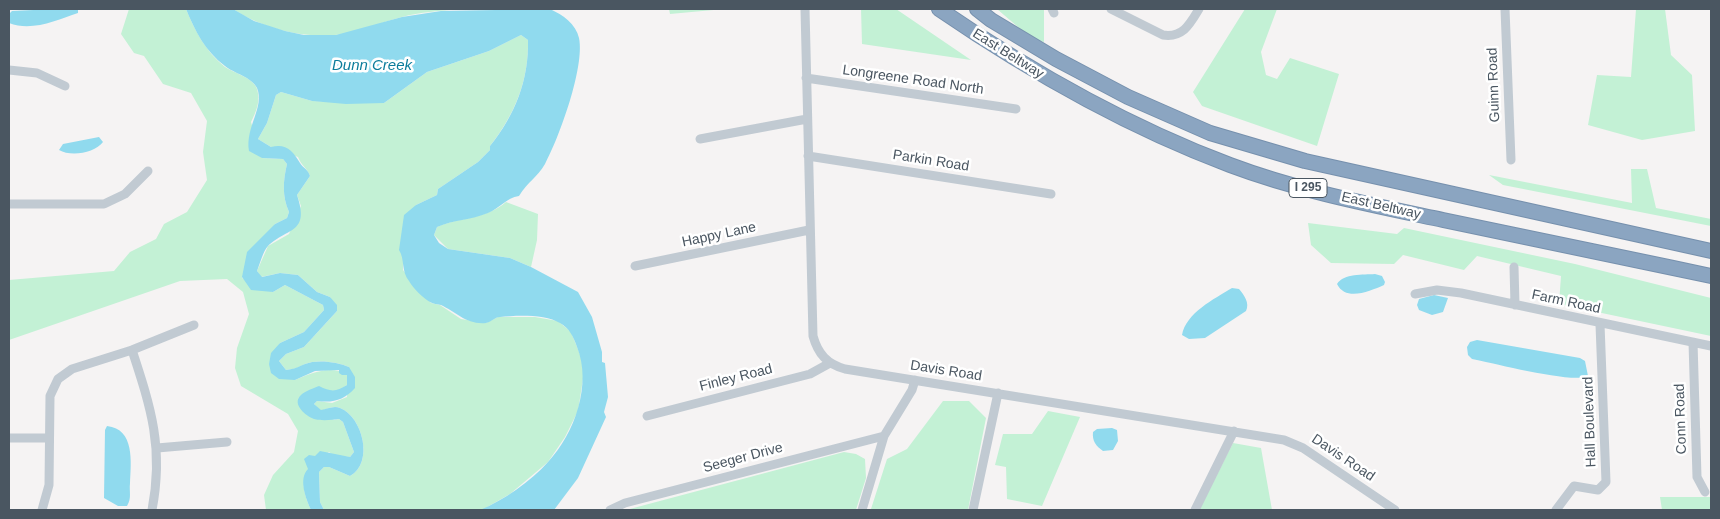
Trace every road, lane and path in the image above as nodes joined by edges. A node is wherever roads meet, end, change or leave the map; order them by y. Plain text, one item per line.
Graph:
1 (805, 9) edge
2 (939, 9) edge
3 (977, 9) edge
4 (1111, 9) edge
5 (1199, 9) edge
6 (1505, 9) edge
7 (9, 70) edge
8 (806, 78) junction
9 (65, 86) dead end
10 (1016, 109) dead end
11 (807, 120) junction
12 (700, 139) dead end
13 (808, 156) junction
14 (1511, 160) dead end
15 (148, 170) dead end
16 (1051, 194) dead end
17 (9, 204) edge
18 (809, 230) junction
19 (1711, 251) edge
20 (635, 266) dead end
21 (1514, 267) dead end
22 (1711, 276) edge
23 (1415, 294) dead end
24 (1515, 305) junction
25 (1600, 324) junction
26 (194, 325) dead end
27 (1693, 342) junction
28 (1711, 346) edge
29 (132, 350) junction
30 (830, 364) junction
31 (915, 380) junction
32 (998, 393) junction
33 (647, 416) dead end
34 (1234, 431) junction
35 (884, 436) junction
36 (9, 438) edge
37 (49, 438) junction
38 (227, 442) dead end
39 (157, 448) junction
40 (1705, 492) dead end
41 (42, 510) edge
42 (152, 510) edge
43 (610, 510) edge
44 (862, 510) edge
45 (973, 510) edge
46 (1194, 510) edge
47 (1395, 510) edge
48 (1556, 510) edge

1 - 8 street
2 - 22 highway, East Beltway / I 295
3 - 19 highway, East Beltway / I 295
4 - 5 street
6 - 14 street, Guinn Road
7 - 9 street
8 - 10 street, Longreene Road North
8 - 11 street
11 - 12 street
11 - 13 street
13 - 16 street, Parkin Road
13 - 18 street
15 - 17 street
18 - 20 street, Happy Lane
18 - 30 street
21 - 24 street
23 - 24 street, Farm Road
24 - 25 street, Farm Road
25 - 27 street, Farm Road
25 - 48 street, Hall Boulevard
26 - 29 street
27 - 28 street, Farm Road
27 - 40 street, Conn Road
29 - 37 street
29 - 39 street
30 - 31 street, Davis Road
30 - 33 street, Finley Road
31 - 32 street, Davis Road
31 - 35 street
32 - 34 street, Davis Road
32 - 45 street
34 - 46 street
34 - 47 street, Davis Road
35 - 43 street, Seeger Drive
35 - 44 street
36 - 37 street
37 - 41 street
38 - 39 street
39 - 42 street

